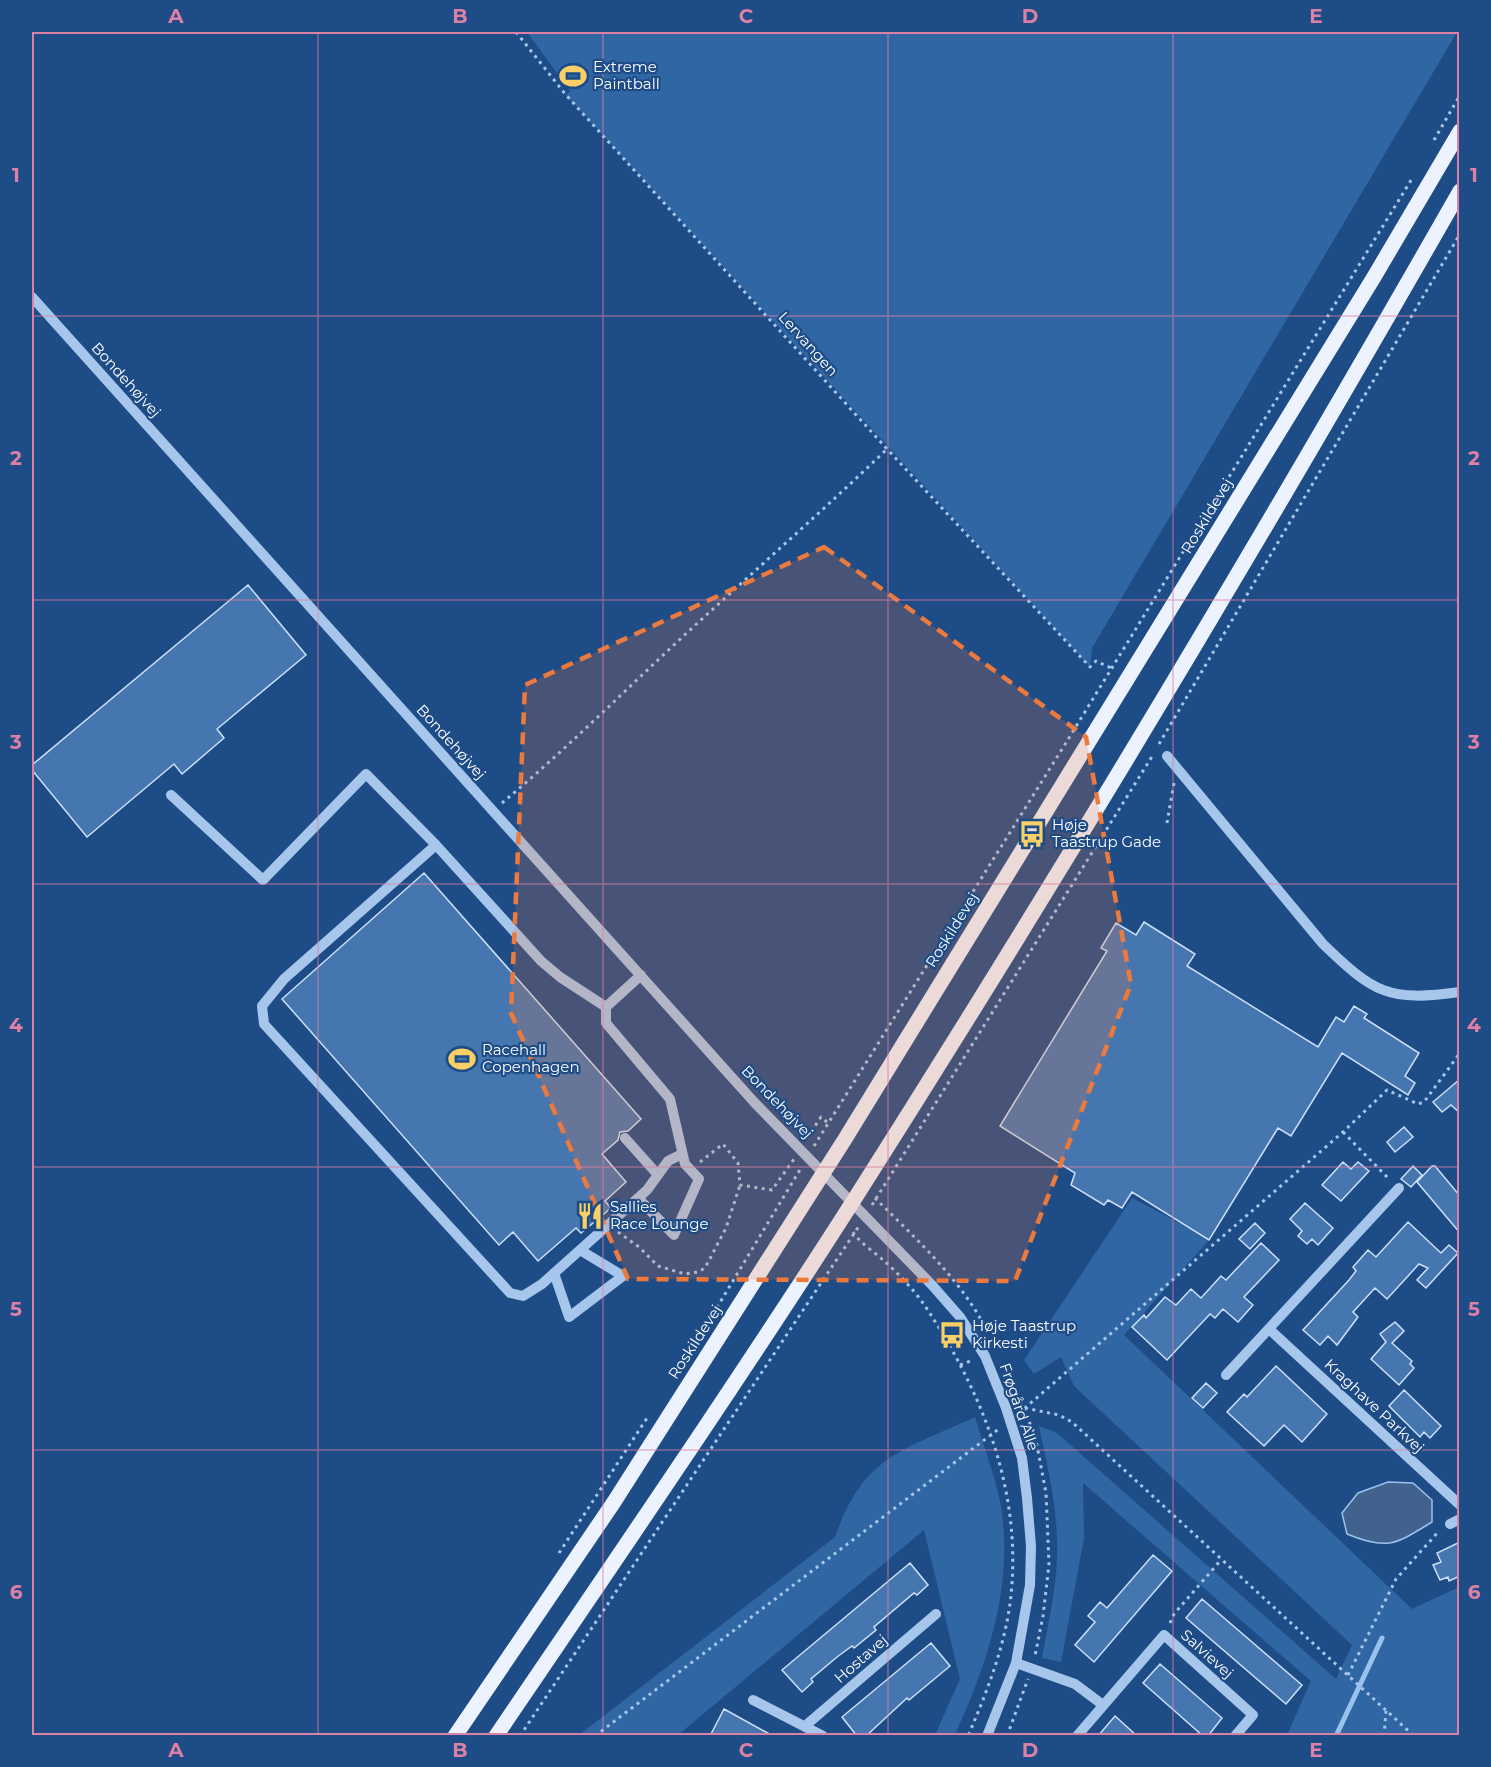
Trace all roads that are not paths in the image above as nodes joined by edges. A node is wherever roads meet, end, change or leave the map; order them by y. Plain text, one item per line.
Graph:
1 (1460, 131) edge
2 (1460, 191) edge
3 (32, 297) edge
4 (1167, 756) dead end
5 (171, 795) dead end
6 (436, 845) junction
7 (641, 975) junction
8 (1460, 992) edge
9 (606, 1007) junction
10 (626, 1138) dead end
11 (682, 1154) junction
12 (823, 1172) junction
13 (658, 1175) junction
14 (1399, 1188) road end
15 (638, 1198) junction
16 (852, 1203) junction
17 (580, 1250) junction
18 (554, 1273) junction
19 (1269, 1329) junction
20 (1226, 1375) dead end
21 (1460, 1505) edge
22 (936, 1614) dead end
23 (1016, 1663) junction
24 (753, 1700) dead end
25 (1103, 1705) junction
26 (805, 1726) junction
27 (455, 1736) edge
28 (496, 1736) edge
29 (823, 1736) edge
30 (987, 1736) edge
31 (1077, 1736) edge
32 (1235, 1736) edge

1 - 12 main road, Roskildevej
2 - 16 main road
3 - 7 street, Bondehøjvej
4 - 8 street
5 - 6 street
6 - 9 street
6 - 18 street
7 - 9 street
7 - 12 street, Bondehøjvej
9 - 11 street
10 - 13 street
11 - 13 street
11 - 15 street
12 - 16 street, Bondehøjvej
12 - 27 main road, Roskildevej
13 - 15 street
14 - 19 street
15 - 17 street
16 - 23 street, Frøgård Alle
16 - 28 main road
17 - 18 street
17 - 18 street
19 - 20 street
19 - 21 street, Kraghave Parkvej
22 - 26 street, Hostavej
23 - 25 street
23 - 30 street, Frøgård Alle
24 - 26 street
25 - 31 street, Salvievej
25 - 32 street, Salvievej
26 - 29 street

